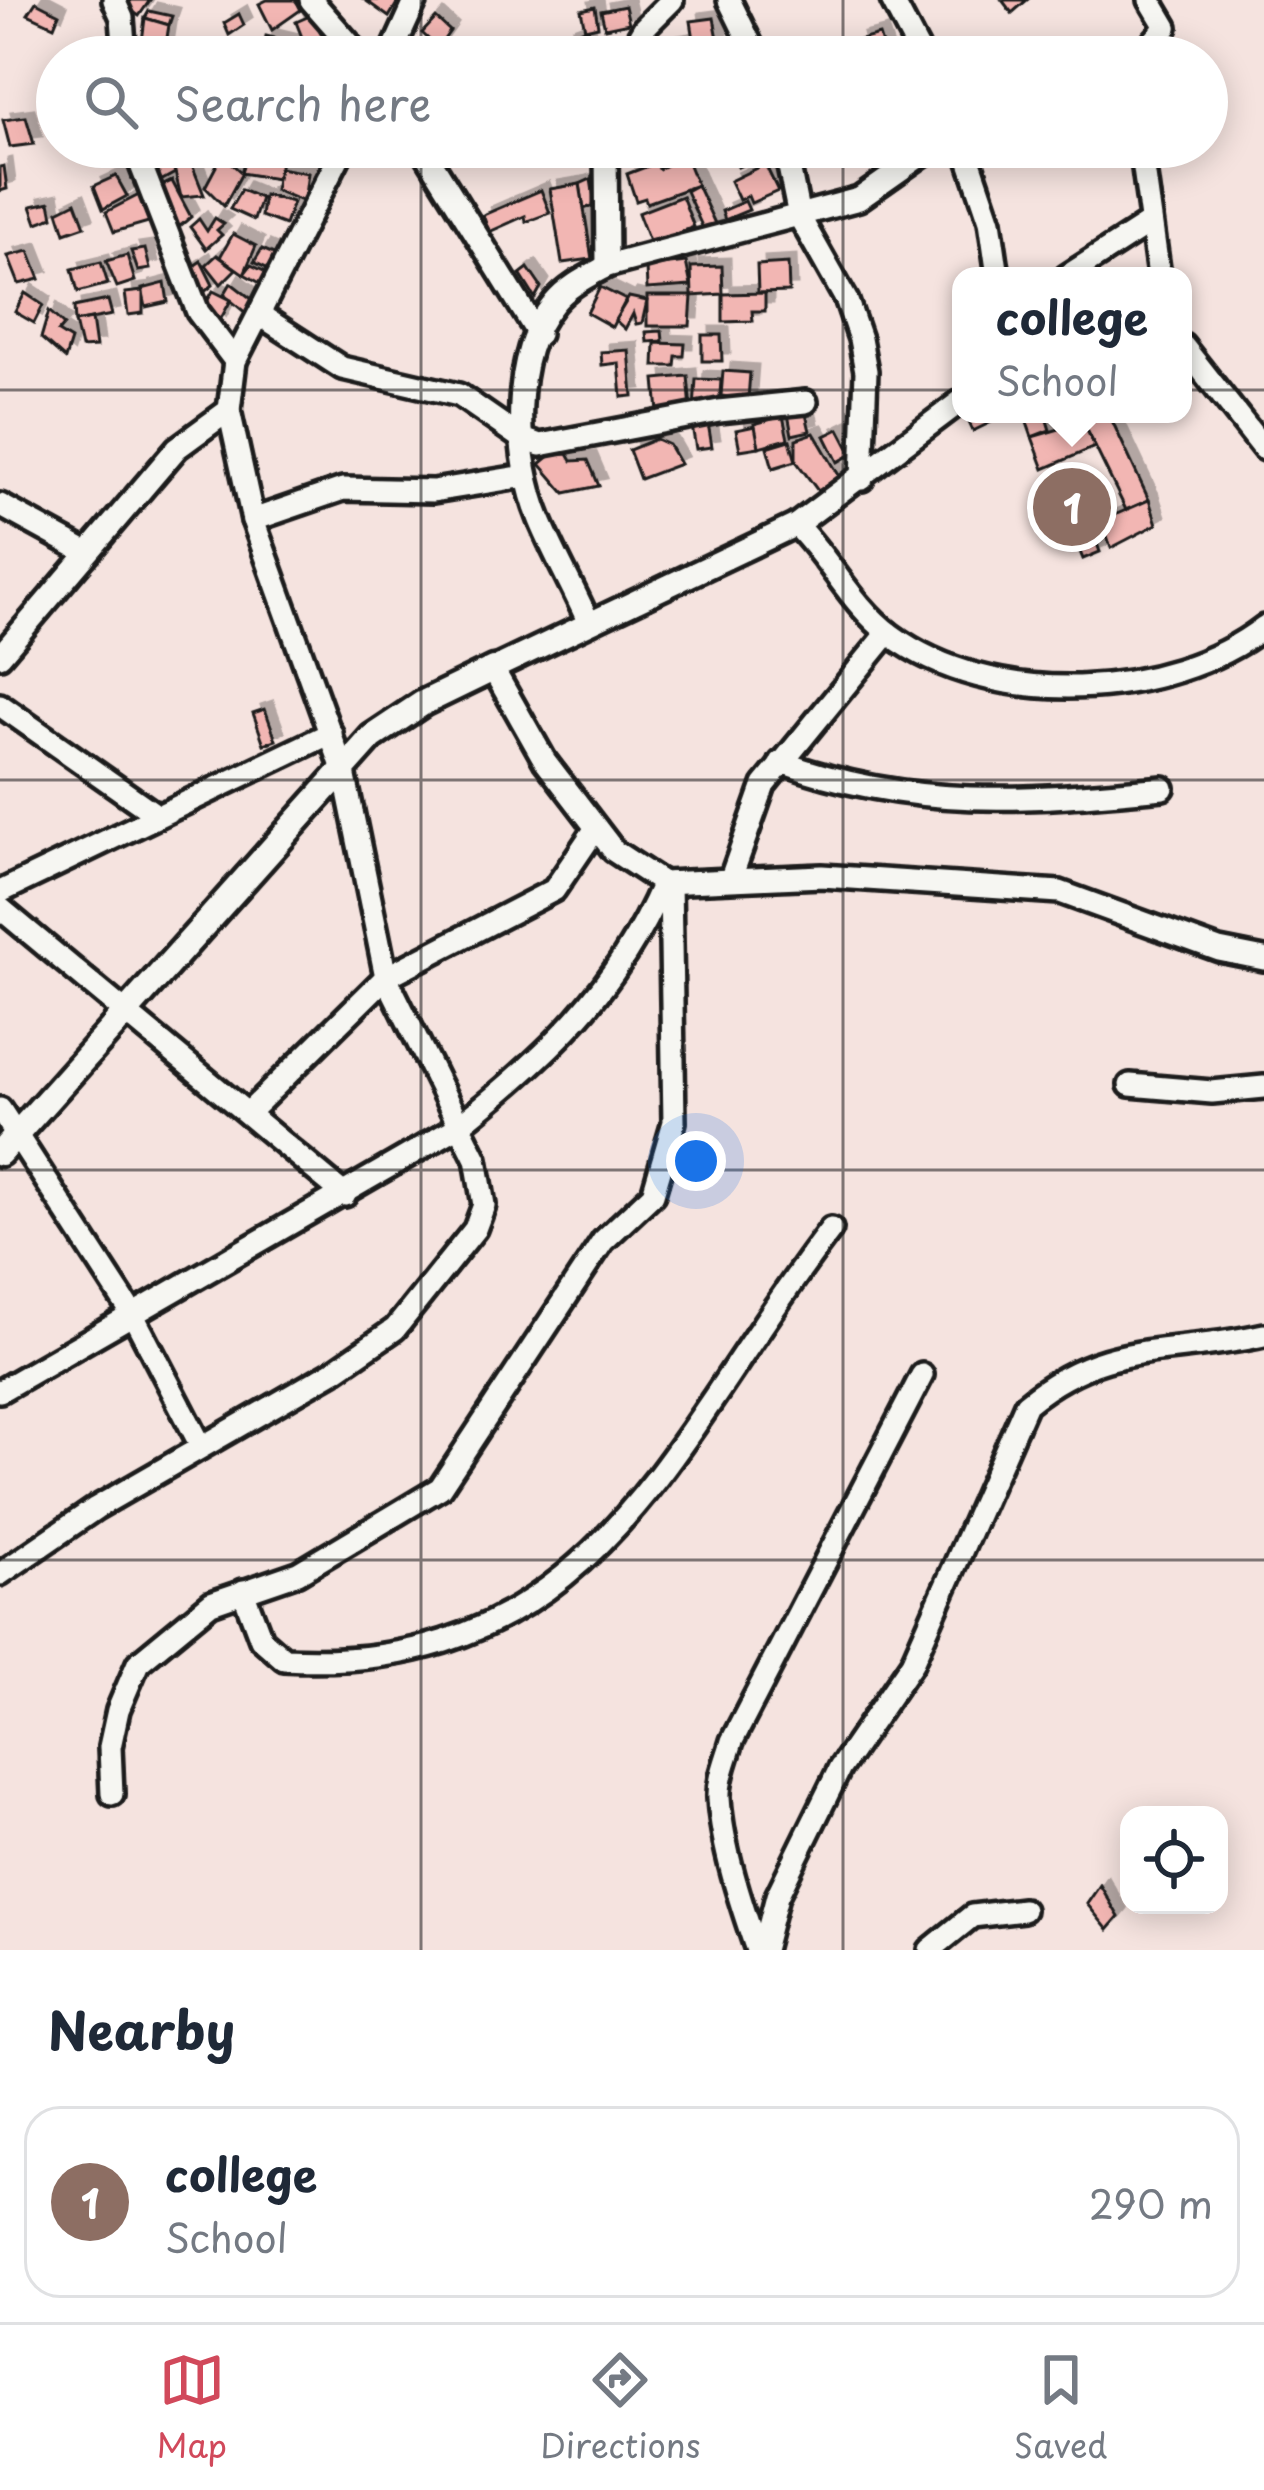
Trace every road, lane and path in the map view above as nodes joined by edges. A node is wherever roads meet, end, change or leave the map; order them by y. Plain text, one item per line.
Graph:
1 (114, 0) edge
2 (311, 0) edge
3 (416, 0) edge
4 (672, 0) edge
5 (728, 0) edge
6 (892, 0) edge
7 (1150, 0) edge
8 (123, 36) edge
9 (343, 36) edge
10 (400, 36) edge
11 (639, 36) edge
12 (746, 36) edge
13 (911, 36) edge
14 (1158, 36) edge
15 (142, 168) edge
16 (334, 168) edge
17 (435, 168) edge
18 (606, 168) edge
19 (789, 168) edge
20 (903, 168) edge
21 (972, 168) edge
22 (1143, 168) edge
23 (800, 216) junction
24 (1148, 224) junction
25 (607, 266) junction
26 (997, 267) edge
27 (1081, 267) edge
28 (1157, 267) edge
29 (260, 315) junction
30 (538, 334) junction
31 (1192, 357) edge
32 (235, 361) junction
33 (806, 402) dead end
34 (952, 408) edge
35 (229, 410) junction
36 (521, 438) junction
37 (1264, 449) edge
38 (526, 476) junction
39 (862, 479) junction
40 (0, 505) edge
41 (253, 520) junction
42 (796, 524) junction
43 (84, 551) junction
44 (588, 621) junction
45 (1264, 627) edge
46 (889, 633) junction
47 (0, 656) edge
48 (493, 669) junction
49 (0, 705) edge
50 (331, 733) junction
51 (781, 762) junction
52 (344, 772) junction
53 (1163, 788) dead end
54 (155, 814) junction
55 (596, 828) junction
56 (731, 878) junction
57 (667, 883) junction
58 (0, 892) edge
59 (0, 908) edge
60 (1264, 959) edge
61 (386, 977) junction
62 (126, 1014) junction
63 (1130, 1085) dead end
64 (1264, 1087) edge
65 (0, 1109) edge
66 (248, 1113) junction
67 (456, 1128) junction
68 (7, 1144) edge
69 (345, 1195) junction
70 (831, 1229) dead end
71 (134, 1315) junction
72 (1264, 1335) edge
73 (922, 1376) dead end
74 (0, 1391) edge
75 (200, 1444) junction
76 (0, 1574) edge
77 (244, 1591) junction
78 (112, 1794) dead end
79 (1023, 1910) dead end
80 (760, 1950) edge
81 (930, 1950) edge

1 - 8 street
2 - 9 street
3 - 10 street
4 - 11 street
5 - 12 street
6 - 13 street
7 - 14 street
15 - 32 street
16 - 29 street
17 - 30 street
18 - 25 street
19 - 23 street
20 - 23 street
21 - 26 street
22 - 24 street
23 - 25 street
23 - 39 street
24 - 27 street
24 - 28 street
25 - 30 street
29 - 32 street
29 - 36 street
30 - 36 street
31 - 37 street
32 - 35 street
33 - 36 street
34 - 39 street
35 - 41 street
35 - 43 street
36 - 38 street
38 - 41 street
38 - 44 street
39 - 42 street
40 - 43 street
41 - 50 street
42 - 44 street
42 - 46 street
43 - 47 street
44 - 48 street
45 - 46 street
46 - 51 street
48 - 52 street
48 - 55 street
49 - 54 street
50 - 52 street
50 - 54 street
51 - 53 street
51 - 56 street
52 - 61 street
52 - 62 street
54 - 58 street
55 - 57 street
55 - 61 street
56 - 57 street
56 - 60 street
57 - 67 street
57 - 77 street
59 - 62 street
61 - 66 street
61 - 67 street
62 - 66 street
62 - 68 street
63 - 64 street
65 - 68 street
66 - 69 street
67 - 69 street
67 - 75 street
68 - 71 street
69 - 71 street
70 - 77 street
71 - 74 street
71 - 75 street
72 - 80 street
73 - 80 street
75 - 76 street
77 - 78 street
79 - 81 street

